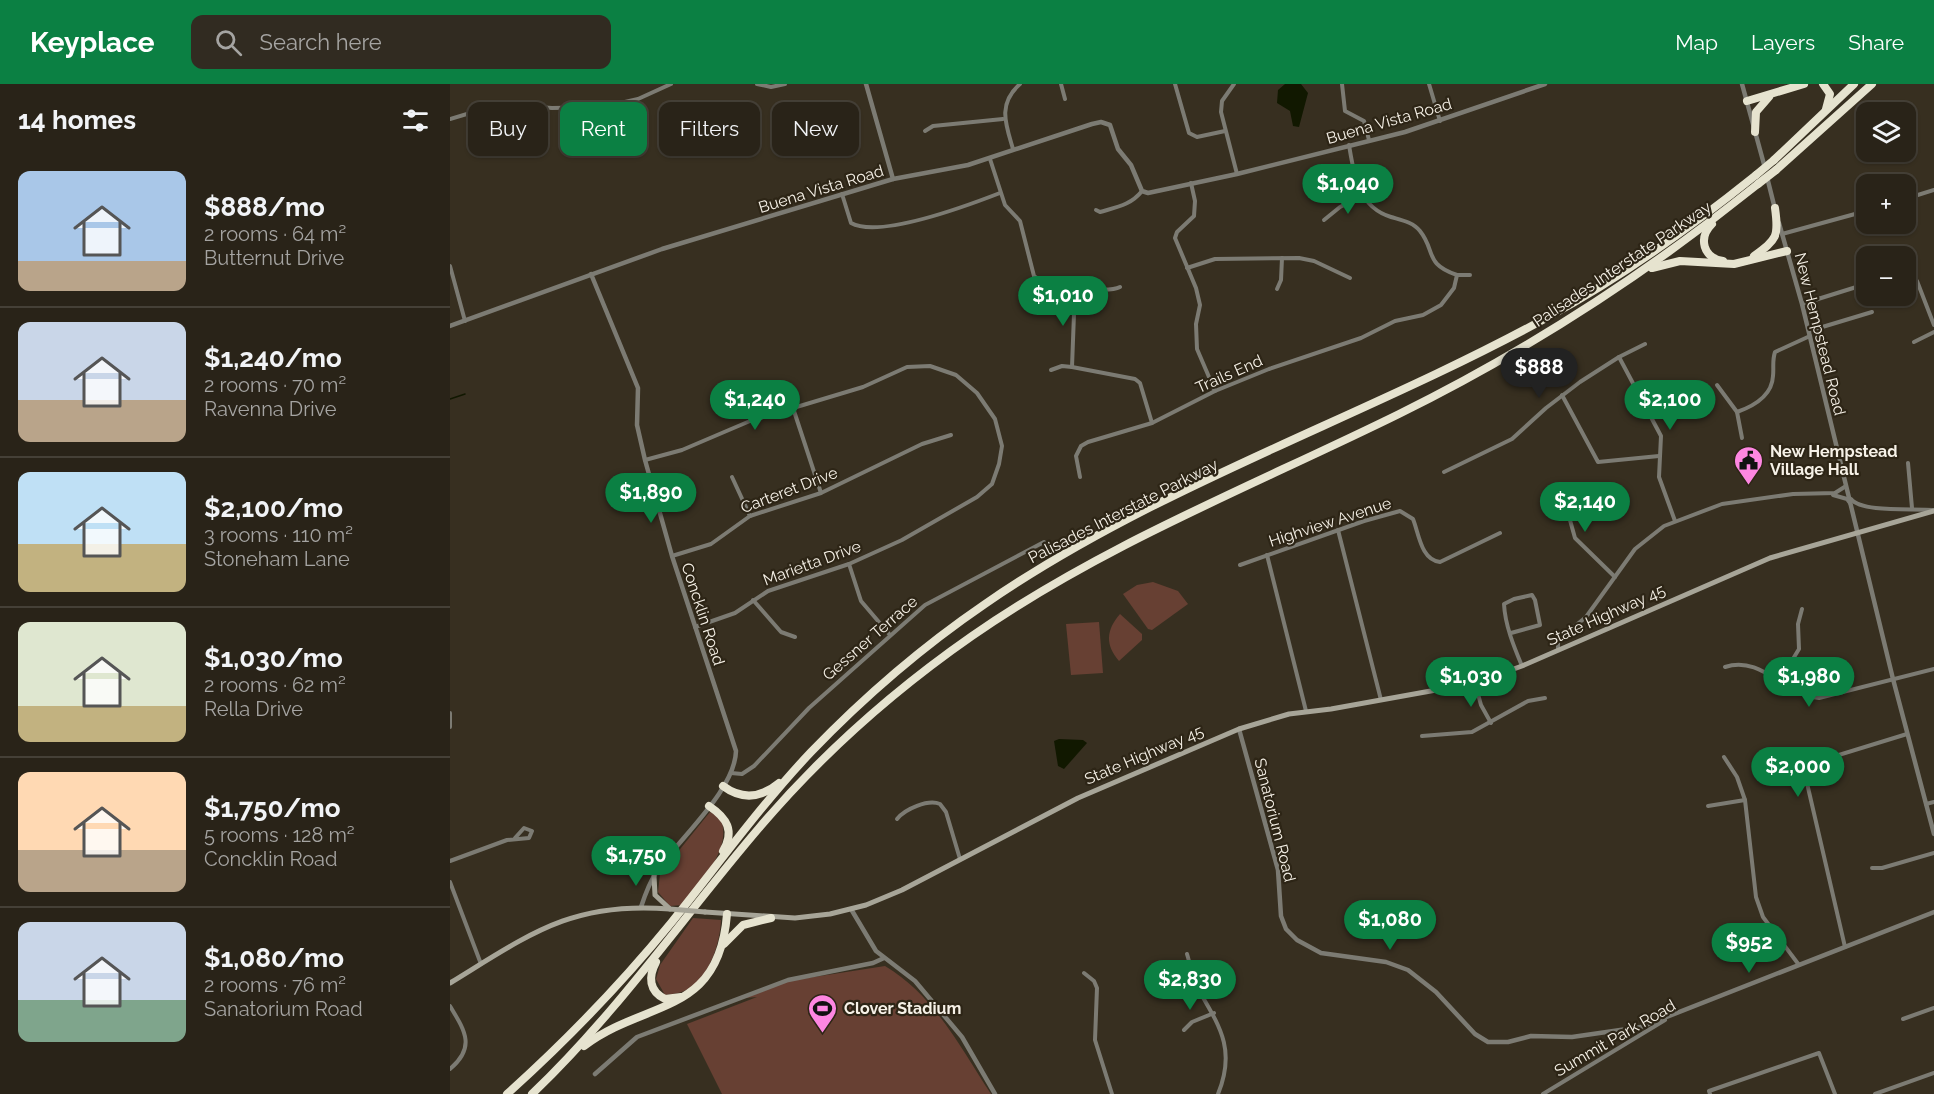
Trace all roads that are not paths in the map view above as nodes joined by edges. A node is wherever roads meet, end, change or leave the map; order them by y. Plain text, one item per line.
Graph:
1 (671, 84) edge
2 (757, 84) edge
3 (785, 84) edge
4 (866, 84) edge
5 (1020, 84) edge
6 (1061, 84) edge
7 (1174, 84) edge
8 (1234, 84) edge
9 (1342, 84) edge
10 (1429, 84) edge
11 (1545, 84) edge
12 (1742, 84) edge
13 (1793, 84) edge
14 (1804, 84) edge
15 (1823, 84) edge
16 (1854, 84) edge
17 (1872, 84) edge
18 (1775, 93) junction
19 (1065, 99) dead end
20 (1746, 99) junction
21 (450, 119) edge
22 (1004, 119) junction
23 (1440, 121) junction
24 (925, 131) dead end
25 (1225, 131) junction
26 (1755, 132) junction
27 (1370, 140) junction
28 (1796, 141) junction
29 (1350, 145) junction
30 (1013, 149) junction
31 (990, 159) junction
32 (1237, 174) junction
33 (892, 179) junction
34 (1191, 183) junction
35 (1750, 190) junction
36 (1934, 190) edge
37 (1142, 191) junction
38 (1000, 193) junction
39 (842, 194) junction
40 (1362, 196) junction
41 (1916, 196) edge
42 (1775, 208) junction
43 (1096, 210) dead end
44 (1856, 214) edge
45 (1324, 220) dead end
46 (1782, 234) junction
47 (1786, 249) junction
48 (1754, 256) junction
49 (1282, 258) junction
50 (450, 266) edge
51 (1187, 268) junction
52 (591, 274) junction
53 (1457, 275) junction
54 (1470, 275) dead end
55 (1350, 278) dead end
56 (1916, 280) edge
57 (1075, 287) junction
58 (1120, 287) dead end
59 (1856, 287) edge
60 (1277, 289) dead end
61 (1612, 291) junction
62 (1802, 304) junction
63 (1872, 312) dead end
64 (465, 322) junction
65 (1934, 325) edge
66 (450, 326) edge
67 (1934, 332) edge
68 (1809, 334) junction
69 (1914, 342) dead end
70 (1645, 344) dead end
71 (1619, 357) junction
72 (1072, 367) junction
73 (1051, 370) dead end
74 (1717, 385) dead end
75 (1215, 392) junction
76 (1562, 395) junction
77 (793, 408) junction
78 (1737, 412) junction
79 (1152, 423) junction
80 (951, 435) dead end
81 (1742, 438) dead end
82 (1659, 456) junction
83 (645, 460) junction
84 (1908, 463) dead end
85 (1444, 472) dead end
86 (732, 477) dead end
87 (1080, 477) dead end
88 (1846, 486) junction
89 (1561, 488) dead end
90 (821, 493) junction
91 (1830, 494) junction
92 (1849, 496) junction
93 (1851, 505) junction
94 (1912, 508) junction
95 (1934, 510) edge
96 (750, 516) junction
97 (1675, 521) junction
98 (1338, 531) junction
99 (1858, 531) junction
100 (1500, 533) dead end
101 (1044, 542) dead end
102 (1267, 555) junction
103 (672, 556) junction
104 (849, 564) junction
105 (1240, 565) dead end
106 (1615, 577) junction
107 (753, 600) junction
108 (1802, 609) dead end
109 (695, 627) junction
110 (1511, 633) junction
111 (890, 635) junction
112 (795, 638) dead end
113 (1558, 650) junction
114 (1522, 666) junction
115 (1725, 667) dead end
116 (1934, 669) edge
117 (1893, 679) junction
118 (1779, 682) junction
119 (1475, 683) junction
120 (1545, 698) dead end
121 (1381, 700) junction
122 (1306, 711) junction
123 (450, 713) edge
124 (1491, 723) junction
125 (450, 727) edge
126 (1239, 729) junction
127 (1907, 734) junction
128 (1422, 736) dead end
129 (819, 744) junction
130 (1724, 757) dead end
131 (731, 773) junction
132 (723, 786) junction
133 (1745, 800) junction
134 (1934, 802) edge
135 (1926, 804) junction
136 (710, 806) junction
137 (1708, 806) dead end
138 (897, 819) dead end
139 (1934, 834) edge
140 (515, 838) dead end
141 (1934, 853) edge
142 (960, 860) junction
143 (450, 861) edge
144 (1872, 868) dead end
145 (654, 876) junction
146 (450, 882) edge
147 (701, 885) junction
148 (641, 907) junction
149 (670, 909) junction
150 (850, 909) junction
151 (1934, 912) edge
152 (690, 914) junction
153 (727, 914) junction
154 (771, 918) junction
155 (1845, 947) junction
156 (1187, 954) dead end
157 (717, 958) junction
158 (884, 958) junction
159 (481, 964) junction
160 (1799, 966) junction
161 (1084, 973) dead end
162 (450, 983) edge
163 (692, 990) junction
164 (450, 1006) edge
165 (1934, 1008) edge
166 (1214, 1013) junction
167 (1903, 1019) dead end
168 (1665, 1020) junction
169 (1184, 1030) dead end
170 (450, 1069) edge
171 (555, 1072) junction
172 (1934, 1073) edge
173 (595, 1074) dead end
174 (1709, 1093) edge
175 (507, 1094) edge
176 (532, 1094) edge
177 (995, 1094) edge
178 (1113, 1094) edge
179 (1218, 1094) edge
180 (1543, 1094) edge
181 (1835, 1094) edge
182 (1875, 1094) edge

1 - 21 street
2 - 3 street
4 - 33 street
5 - 22 street
6 - 19 street
7 - 25 street
8 - 25 street
9 - 27 street
10 - 23 street
11 - 23 street, Buena Vista Road
12 - 20 street, New Hempstead Road
13 - 20 highway
14 - 18 highway
15 - 28 highway
16 - 28 highway, Palisades Interstate Parkway
17 - 35 highway, Palisades Interstate Parkway, bridge
18 - 20 highway
18 - 26 highway
20 - 26 street, New Hempstead Road
22 - 24 street
22 - 30 street
23 - 27 street, Buena Vista Road
25 - 32 street
26 - 42 street, New Hempstead Road
27 - 29 street, Buena Vista Road
28 - 129 highway, Palisades Interstate Parkway, bridge
29 - 32 street, Buena Vista Road
29 - 40 street
30 - 31 street, Buena Vista Road
30 - 37 street, Buena Vista Road
31 - 33 street, Buena Vista Road
31 - 38 street
32 - 34 street, Buena Vista Road
33 - 39 street, Buena Vista Road
34 - 37 street, Buena Vista Road
34 - 51 street
35 - 48 highway
35 - 61 highway, Palisades Interstate Parkway
36 - 41 street
37 - 43 street
38 - 39 street
38 - 57 street
39 - 52 street, Buena Vista Road
40 - 45 street
40 - 53 street
42 - 46 street, New Hempstead Road
42 - 48 highway
44 - 46 street
46 - 47 street, New Hempstead Road
47 - 48 highway
47 - 61 highway
47 - 62 street, New Hempstead Road
49 - 51 street
49 - 55 street
49 - 60 street
50 - 64 street
51 - 75 street
52 - 64 street, Buena Vista Road
52 - 83 street, Concklin Road
53 - 54 street
53 - 75 street, Trails End
56 - 65 street
57 - 58 street
57 - 72 street
59 - 62 street
61 - 152 highway, Palisades Interstate Parkway
62 - 68 street, New Hempstead Road
63 - 68 street
64 - 66 street, Buena Vista Road
67 - 69 street
68 - 78 street
68 - 88 street, New Hempstead Road
70 - 71 street
71 - 76 street
71 - 82 street
72 - 73 street
72 - 79 street
74 - 78 street
75 - 79 street, Trails End
76 - 82 street
76 - 85 street
77 - 83 street, Marietta Drive
77 - 90 street
77 - 104 street, Marietta Drive
78 - 81 street
79 - 87 street, Trails End
80 - 90 street, Carteret Drive
82 - 97 street
83 - 103 street, Concklin Road
84 - 94 street
86 - 96 street
88 - 91 street
88 - 92 street, New Hempstead Road
89 - 106 street
90 - 96 street, Carteret Drive
91 - 93 street
91 - 97 street
92 - 93 street, New Hempstead Road
92 - 94 street
93 - 99 street, New Hempstead Road
94 - 95 street
95 - 99 main road, State Highway 45
96 - 103 street, Carteret Drive
97 - 106 street
98 - 100 street, Highview Avenue
98 - 102 street, Highview Avenue
98 - 121 street
99 - 113 main road, State Highway 45
99 - 117 street, New Hempstead Road
101 - 111 street, Gessner Terrace
102 - 105 street, Highview Avenue
102 - 122 street
103 - 109 street, Concklin Road
104 - 107 street, Marietta Drive
104 - 111 street
106 - 113 street
107 - 109 street, Marietta Drive
107 - 112 street
108 - 118 street
109 - 131 street, Concklin Road
110 - 110 street
110 - 114 street
111 - 131 street, Gessner Terrace
113 - 114 main road, State Highway 45
114 - 119 main road, State Highway 45
115 - 118 street
116 - 117 street
117 - 118 street
117 - 127 street, New Hempstead Road
119 - 121 main road, State Highway 45
119 - 124 street
120 - 124 street
121 - 122 main road, State Highway 45
122 - 126 main road, State Highway 45
123 - 125 street
124 - 128 street
126 - 142 main road, State Highway 45
126 - 168 street, Sanatorium Road
127 - 135 street, New Hempstead Road
127 - 155 street
129 - 132 highway
129 - 147 highway, Palisades Interstate Parkway
130 - 133 street
131 - 132 street, Concklin Road
132 - 136 street, Concklin Road
133 - 137 street
133 - 160 street
134 - 135 street
135 - 139 street, New Hempstead Road
136 - 145 street, Concklin Road
136 - 147 highway
138 - 142 street
140 - 143 street
141 - 144 street
142 - 150 main road, State Highway 45
145 - 148 street, Concklin Road
145 - 149 main road
146 - 159 street
147 - 175 highway, Palisades Interstate Parkway
148 - 149 main road, State Highway 45
148 - 159 main road, State Highway 45
149 - 153 main road, State Highway 45, bridge
150 - 154 main road, State Highway 45
150 - 158 street
151 - 155 street, Summit Park Road
152 - 163 highway
152 - 171 highway, Palisades Interstate Parkway
153 - 154 main road, State Highway 45
153 - 157 highway
154 - 157 highway
155 - 160 street, Summit Park Road
156 - 166 street
157 - 163 highway
158 - 173 street
158 - 177 street
159 - 162 main road, State Highway 45
160 - 168 street, Summit Park Road
161 - 178 street
163 - 171 highway
164 - 170 street
165 - 167 street
166 - 169 street
166 - 179 street
168 - 180 street, Summit Park Road
171 - 176 highway, Palisades Interstate Parkway
172 - 182 street
174 - 181 street

